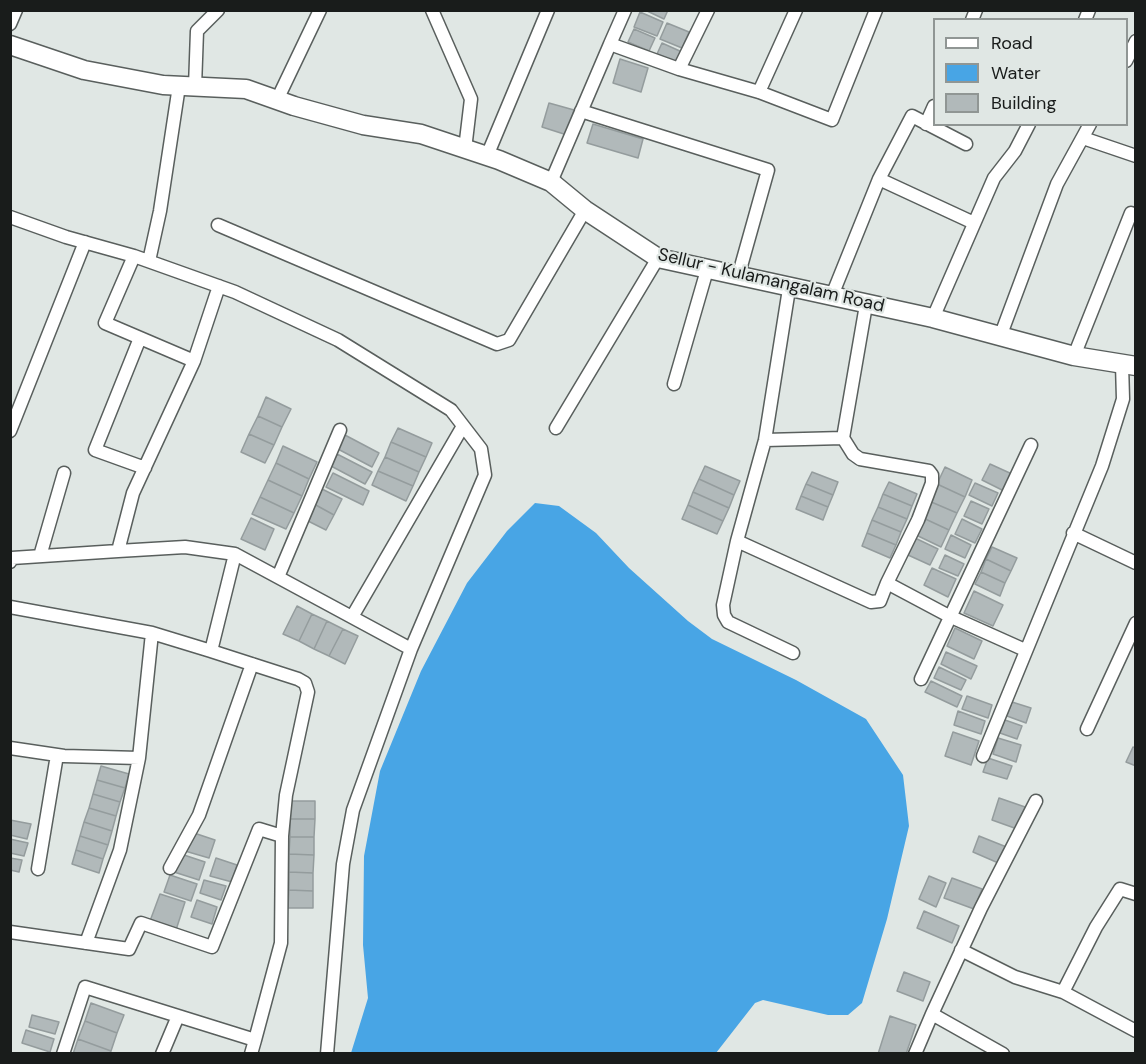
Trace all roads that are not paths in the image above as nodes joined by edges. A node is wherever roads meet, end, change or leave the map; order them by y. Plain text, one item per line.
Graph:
1 (16, 10) edge
2 (218, 10) edge
3 (320, 10) edge
4 (432, 10) edge
5 (548, 10) edge
6 (625, 10) edge
7 (708, 10) edge
8 (796, 10) edge
9 (876, 10) edge
10 (10, 24) edge
11 (1136, 41) edge
12 (610, 44) junction
13 (10, 45) edge
14 (1130, 58) edge
15 (679, 69) junction
16 (187, 86) junction
17 (759, 92) junction
18 (277, 100) junction
19 (933, 108) edge
20 (581, 111) junction
21 (926, 124) junction
22 (1028, 126) edge
23 (1089, 126) edge
24 (1083, 138) junction
25 (966, 144) dead end
26 (465, 148) junction
27 (487, 156) junction
28 (1136, 156) edge
29 (879, 179) junction
30 (551, 182) junction
31 (585, 210) junction
32 (1131, 213) dead end
33 (10, 217) edge
34 (974, 223) junction
35 (218, 225) dead end
36 (85, 242) junction
37 (134, 256) junction
38 (658, 258) junction
39 (149, 261) junction
40 (706, 270) junction
41 (738, 277) junction
42 (219, 286) junction
43 (789, 288) junction
44 (831, 298) junction
45 (866, 305) junction
46 (933, 318) junction
47 (1000, 337) junction
48 (140, 338) junction
49 (1074, 356) junction
50 (194, 361) junction
51 (1129, 365) edge
52 (675, 384) dead end
53 (463, 426) junction
54 (556, 428) dead end
55 (340, 430) dead end
56 (10, 431) edge
57 (765, 440) junction
58 (1031, 445) dead end
59 (847, 446) junction
60 (145, 468) junction
61 (64, 473) dead end
62 (1073, 533) junction
63 (737, 541) junction
64 (118, 551) junction
65 (235, 554) junction
66 (40, 556) junction
67 (10, 562) edge
68 (1136, 563) edge
69 (278, 577) junction
70 (887, 583) junction
71 (10, 606) edge
72 (948, 616) junction
73 (352, 617) junction
74 (1136, 623) edge
75 (152, 633) junction
76 (411, 649) junction
77 (1025, 650) junction
78 (211, 651) junction
79 (793, 653) dead end
80 (252, 664) junction
81 (921, 679) dead end
82 (1087, 729) dead end
83 (10, 748) edge
84 (57, 755) junction
85 (983, 756) dead end
86 (140, 758) junction
87 (1036, 801) dead end
88 (282, 836) junction
89 (170, 868) dead end
90 (38, 869) dead end
91 (1136, 894) edge
92 (10, 932) edge
93 (86, 943) junction
94 (962, 950) junction
95 (1063, 992) junction
96 (932, 1014) junction
97 (178, 1016) junction
98 (1136, 1031) edge
99 (255, 1040) junction
100 (63, 1053) edge
101 (162, 1053) edge
102 (251, 1053) edge
103 (327, 1053) edge
104 (915, 1053) edge
105 (1003, 1053) edge

1 - 10 street
2 - 16 street
3 - 18 street
4 - 26 street
5 - 27 street
6 - 12 street
7 - 15 street
8 - 17 street
9 - 17 street
11 - 14 street
12 - 15 street
12 - 20 street
13 - 16 main road, Sellur - Kulamangalam Road
15 - 17 street
16 - 18 main road, Sellur - Kulamangalam Road
16 - 39 street
18 - 26 main road, Sellur - Kulamangalam Road
19 - 21 street
20 - 30 street
20 - 41 street
21 - 25 street
21 - 29 street
22 - 34 street
23 - 24 street
24 - 28 street
24 - 47 street
26 - 27 main road, Sellur - Kulamangalam Road
27 - 30 main road, Sellur - Kulamangalam Road
29 - 34 street
29 - 44 street
30 - 31 main road, Sellur - Kulamangalam Road
31 - 35 street
31 - 38 main road, Sellur - Kulamangalam Road
32 - 49 street
33 - 36 street
34 - 46 street
36 - 37 street
36 - 56 street
37 - 39 street
37 - 48 street
38 - 40 main road, Sellur - Kulamangalam Road
38 - 54 street
39 - 42 street
40 - 41 main road, Sellur - Kulamangalam Road
40 - 52 street
41 - 43 main road, Sellur - Kulamangalam Road
42 - 50 street
42 - 53 street
43 - 44 main road, Sellur - Kulamangalam Road
43 - 57 street
44 - 45 main road, Sellur - Kulamangalam Road
45 - 46 main road, Sellur - Kulamangalam Road
45 - 59 street
46 - 47 main road, Sellur - Kulamangalam Road
47 - 49 main road, Sellur - Kulamangalam Road
48 - 50 street
48 - 60 street
49 - 51 main road, Sellur - Kulamangalam Road
50 - 60 street
51 - 62 street
53 - 73 street
53 - 76 street
55 - 69 street
57 - 59 street
57 - 63 street
58 - 72 street
59 - 70 street
60 - 64 street
61 - 66 street
62 - 68 street
62 - 77 street
63 - 70 street
63 - 79 street
64 - 65 street
64 - 66 street
65 - 69 street
65 - 78 street
66 - 67 street
69 - 73 street
70 - 72 street
71 - 75 street
72 - 77 street
72 - 81 street
73 - 76 street
74 - 82 street
75 - 78 street
75 - 86 street
76 - 103 street
77 - 85 street
78 - 80 street
80 - 88 street
80 - 89 street
83 - 84 street
84 - 86 street
84 - 90 street
86 - 93 street
87 - 94 street
88 - 93 street
88 - 99 street
91 - 95 street
92 - 93 street
94 - 95 street
94 - 96 street
95 - 98 street
96 - 104 street
96 - 105 street
97 - 99 street
97 - 100 street
97 - 101 street
99 - 102 street

